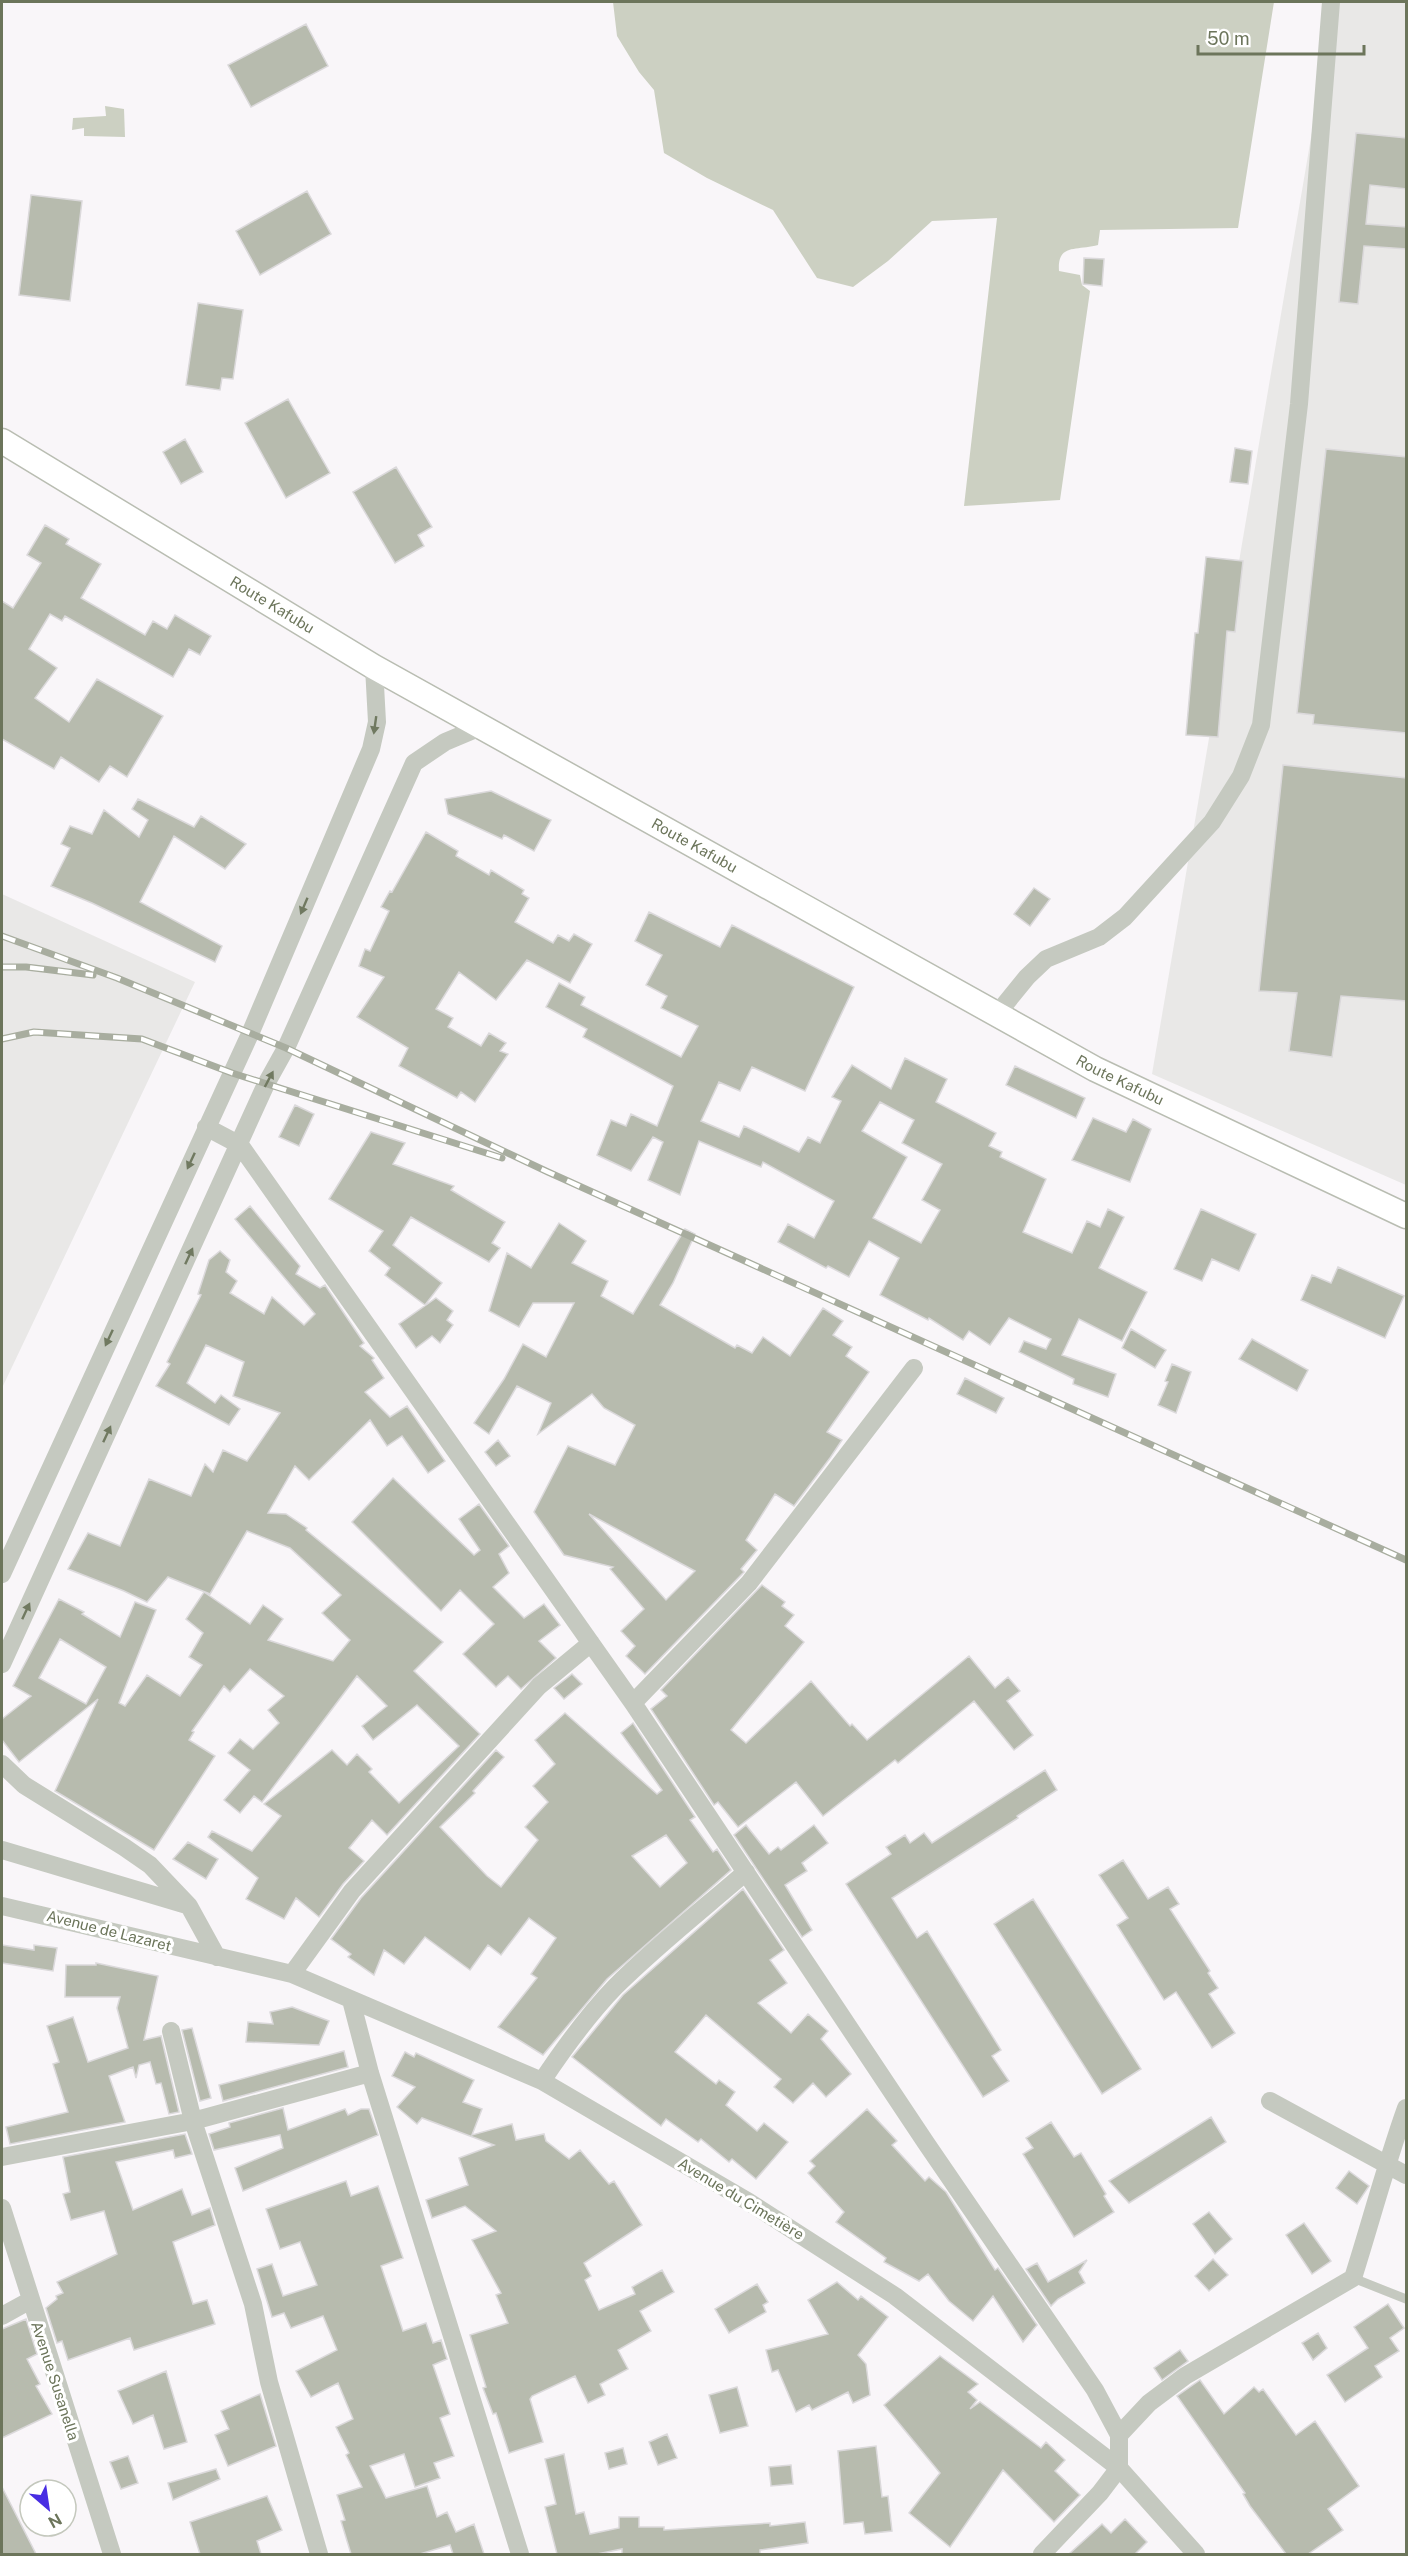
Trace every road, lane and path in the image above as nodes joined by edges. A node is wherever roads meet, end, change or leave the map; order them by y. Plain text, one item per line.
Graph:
1 (1331, 2) edge
2 (2, 441) edge
3 (374, 667) junction
4 (483, 726) junction
5 (998, 1014) junction
6 (206, 1127) junction
7 (240, 1145) junction
8 (1407, 1216) edge
9 (914, 1368) dead end
10 (2, 1574) edge
11 (591, 1643) junction
12 (2, 1664) edge
13 (633, 1703) junction
14 (2, 1764) edge
15 (2, 1850) edge
16 (746, 1872) junction
17 (2, 1906) edge
18 (189, 1906) junction
19 (217, 1957) junction
20 (292, 1974) junction
21 (351, 2000) junction
22 (171, 2031) dead end
23 (370, 2073) junction
24 (542, 2081) junction
25 (1270, 2101) dead end
26 (1407, 2108) edge
27 (194, 2121) junction
28 (2, 2157) edge
29 (1386, 2163) junction
30 (1407, 2175) edge
31 (2, 2208) edge
32 (1353, 2278) junction
33 (1407, 2299) edge
34 (29, 2301) junction
35 (2, 2316) edge
36 (1119, 2435) junction
37 (1119, 2468) junction
38 (112, 2554) edge
39 (319, 2554) edge
40 (520, 2554) edge
41 (1042, 2554) edge
42 (1196, 2554) edge

1 - 5 street
2 - 3 main road, Route Kafubu
3 - 4 main road, Route Kafubu
3 -> 6 street
4 - 5 main road, Route Kafubu
7 -> 4 street
5 - 8 main road, Route Kafubu
6 - 7 street
6 -> 10 street
7 - 11 street
12 -> 7 street
9 - 13 street
11 - 13 street
11 - 20 street
13 - 16 street
14 - 18 street
15 - 18 street
16 - 24 street
16 - 36 street
17 - 19 street, Avenue de Lazaret
18 - 19 street
19 - 20 street, Avenue du Cimetière
20 - 21 street, Avenue du Cimetière
21 - 23 street
21 - 24 street, Avenue du Cimetière
22 - 27 street
23 - 27 street
23 - 40 street
24 - 37 street, Avenue du Cimetière
25 - 29 street
26 - 29 street
27 - 28 street
27 - 39 street
29 - 30 street
29 - 32 street
31 - 34 street, Avenue Susanella
32 - 33 lane
32 - 36 street
34 - 35 street
34 - 38 street, Avenue Susanella
36 - 37 street
37 - 41 street
37 - 42 street, Avenue du Cimetière

